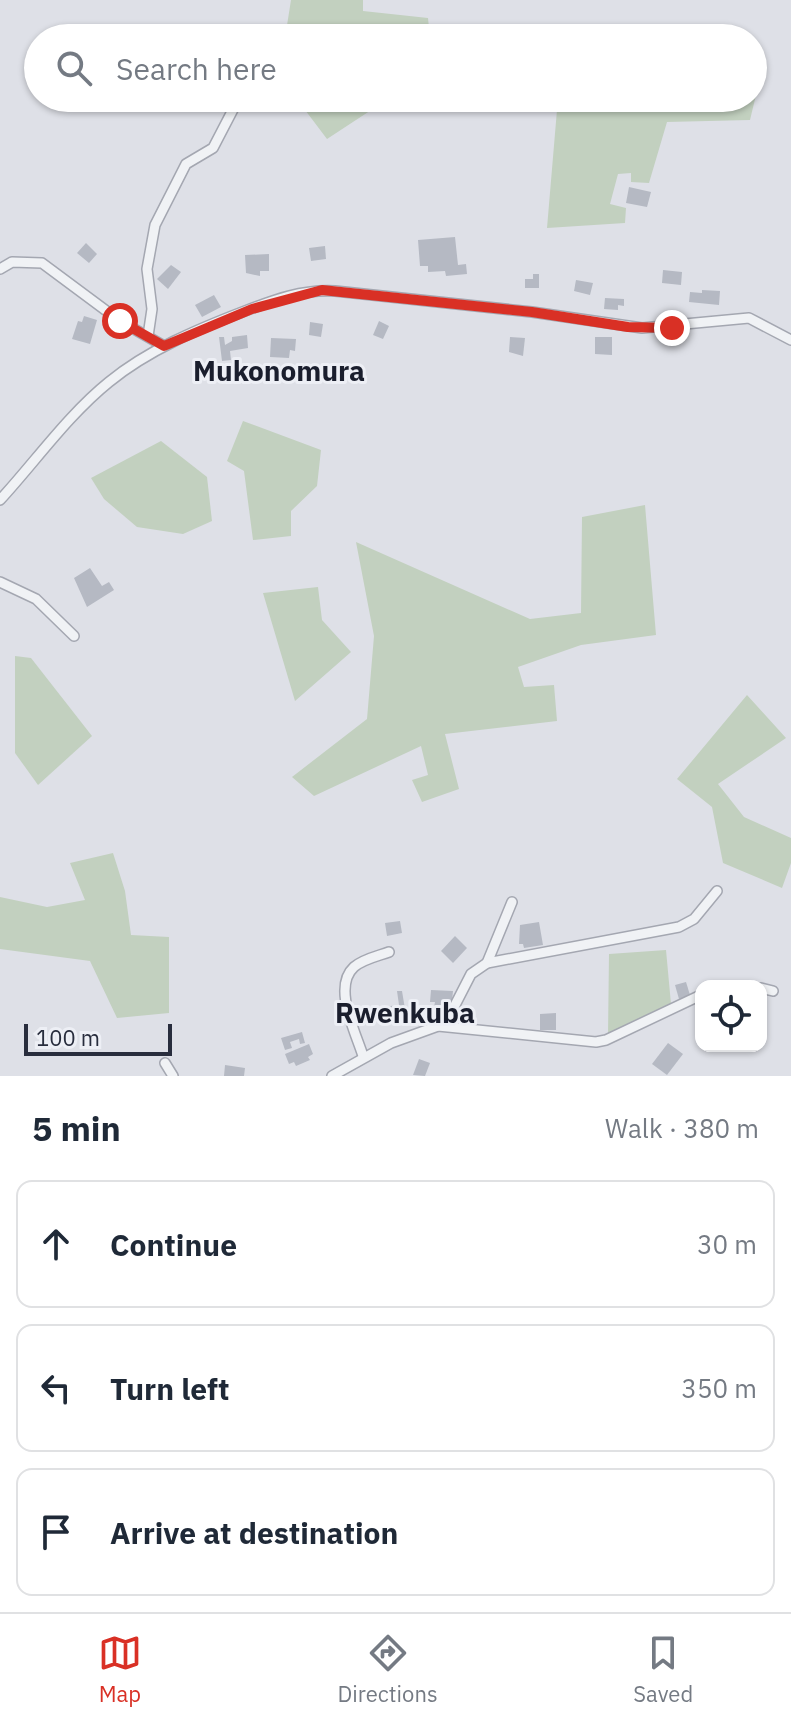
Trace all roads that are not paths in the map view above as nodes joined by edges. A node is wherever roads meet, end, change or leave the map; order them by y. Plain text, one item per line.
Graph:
1 (232, 112) edge
2 (0, 269) edge
3 (148, 336) junction
4 (791, 340) edge
5 (164, 346) junction
6 (0, 500) edge
7 (0, 582) edge
8 (74, 636) dead end
9 (717, 891) dead end
10 (512, 902) dead end
11 (389, 952) dead end
12 (487, 963) junction
13 (767, 990) edge
14 (773, 991) dead end
15 (695, 998) edge
16 (438, 1026) junction
17 (363, 1056) junction
18 (165, 1063) dead end
19 (335, 1075) edge
20 (173, 1076) edge

1 - 3 street
2 - 3 street
3 - 5 street
4 - 5 street
5 - 6 street
7 - 8 street
9 - 12 street
10 - 12 street
11 - 17 street
12 - 16 street
13 - 14 street
15 - 16 street
16 - 17 street
17 - 19 street
18 - 20 street

